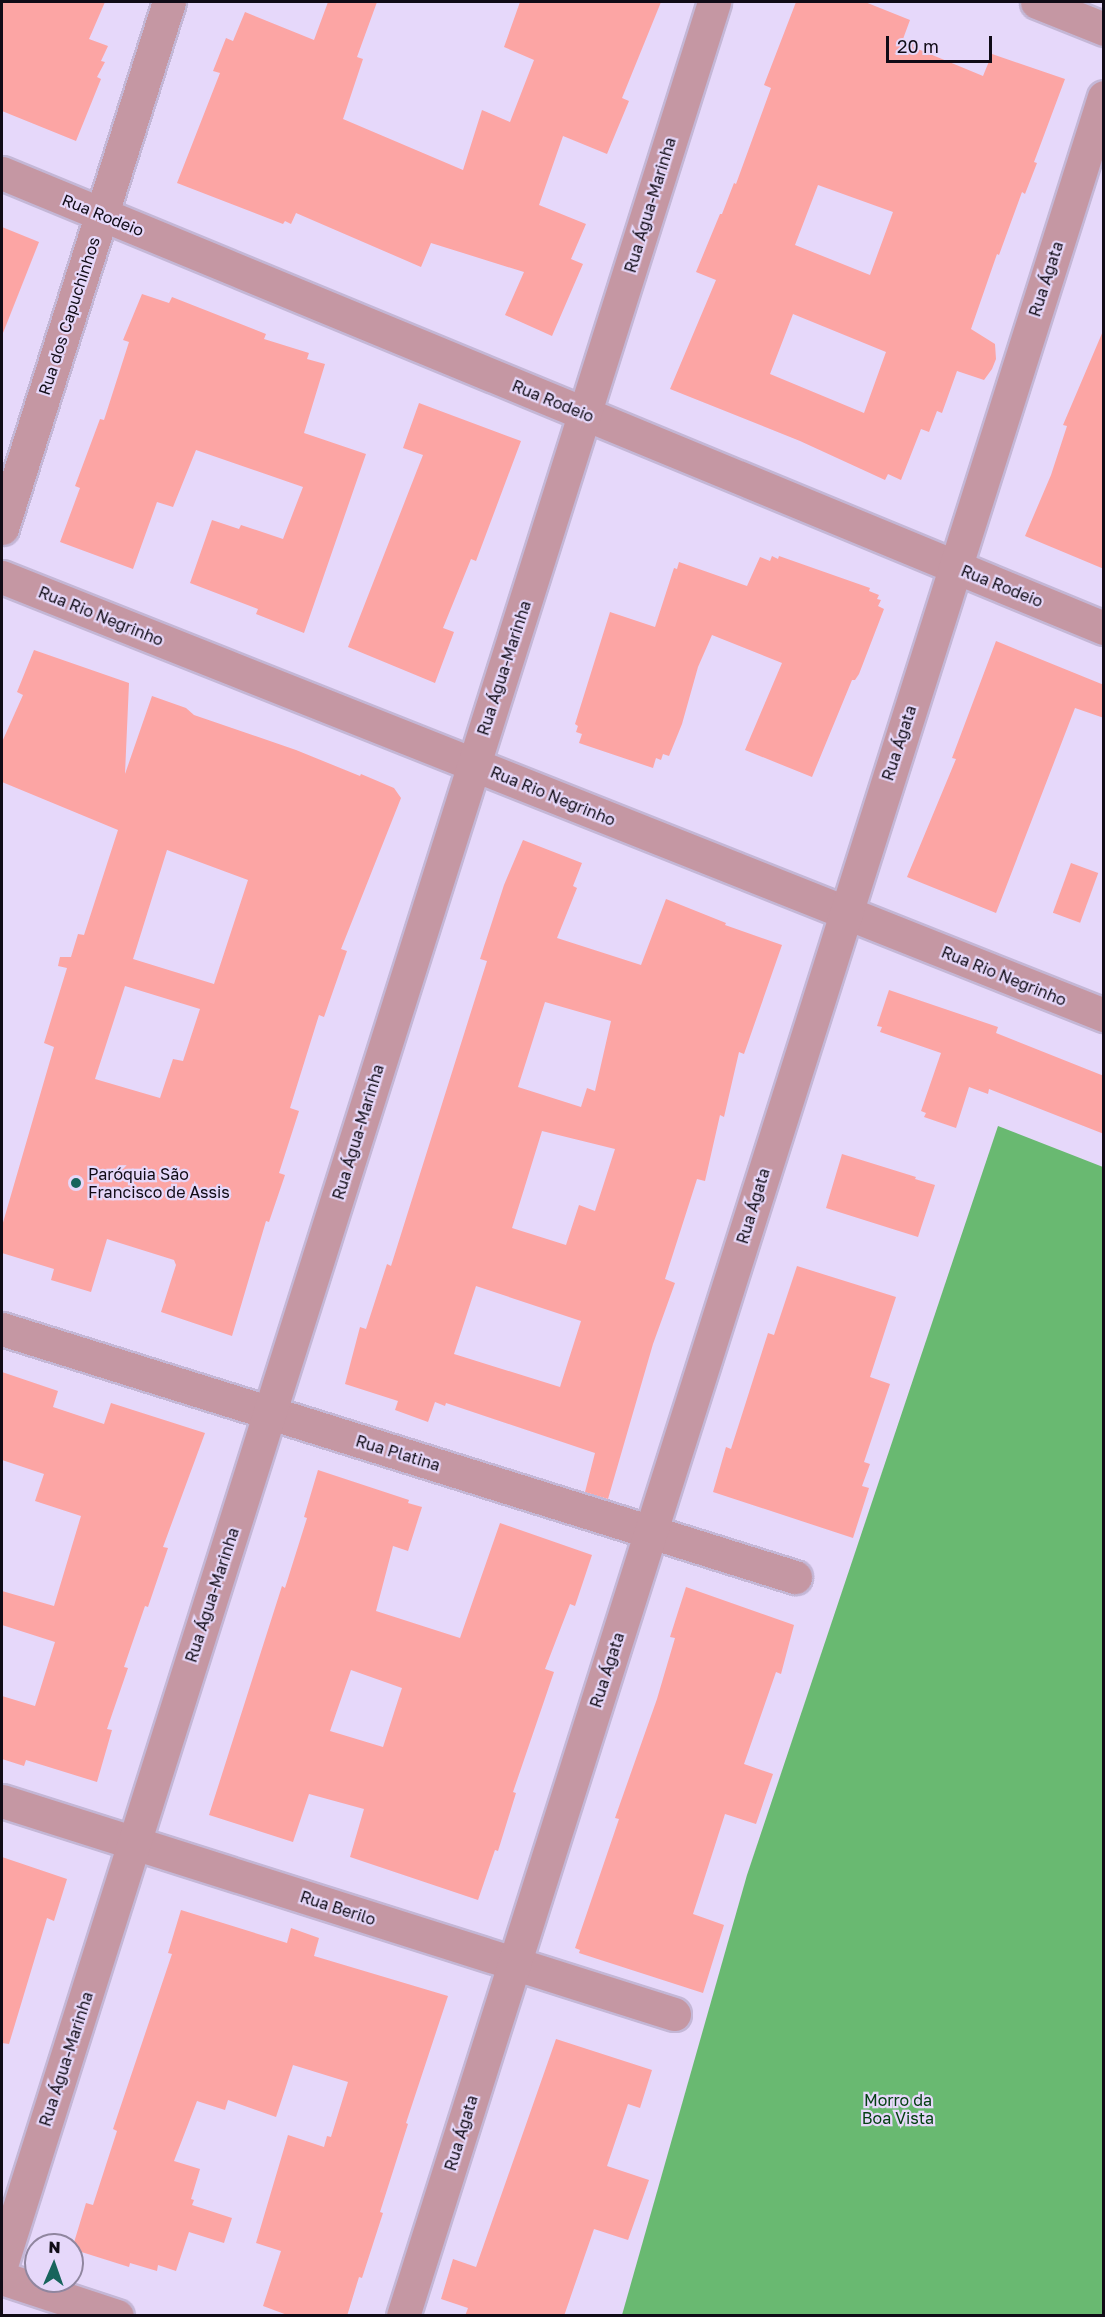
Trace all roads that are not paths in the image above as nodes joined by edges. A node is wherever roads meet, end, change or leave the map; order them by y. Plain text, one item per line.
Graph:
1 (169, 2) edge
2 (714, 2) edge
3 (1037, 2) edge
4 (1104, 29) edge
5 (1104, 97) edge
6 (2, 173) edge
7 (101, 214) junction
8 (584, 414) junction
9 (2, 528) edge
10 (955, 567) junction
11 (2, 577) edge
12 (1104, 628) edge
13 (474, 765) junction
14 (846, 913) junction
15 (1104, 1015) edge
16 (2, 1329) edge
17 (270, 1412) junction
18 (651, 1531) junction
19 (795, 1576) dead end
20 (2, 1801) edge
21 (134, 1843) junction
22 (514, 1964) junction
23 (674, 2014) dead end
24 (2, 2262) edge
25 (2, 2278) edge
26 (117, 2316) edge
27 (404, 2316) edge

1 - 7 street, Rua dos Capuchinhos
2 - 8 street, Rua Água-Marinha
3 - 4 street
5 - 10 street, Rua Ágata
6 - 7 street, Rua Rodeio
7 - 8 street, Rua Rodeio
7 - 9 street, Rua dos Capuchinhos
8 - 10 street, Rua Rodeio
8 - 13 street, Rua Água-Marinha
10 - 12 street, Rua Rodeio
10 - 14 street, Rua Ágata
11 - 13 street, Rua Rio Negrinho
13 - 14 street, Rua Rio Negrinho
13 - 17 street, Rua Água-Marinha
14 - 15 street, Rua Rio Negrinho
14 - 18 street, Rua Ágata
16 - 17 street, Rua Platina
17 - 18 street, Rua Platina
17 - 21 street, Rua Água-Marinha
18 - 19 street, Rua Platina
18 - 22 street, Rua Ágata
20 - 21 street, Rua Berilo
21 - 22 street, Rua Berilo
21 - 24 street, Rua Água-Marinha
22 - 23 street, Rua Berilo
22 - 27 street, Rua Ágata
25 - 26 street

